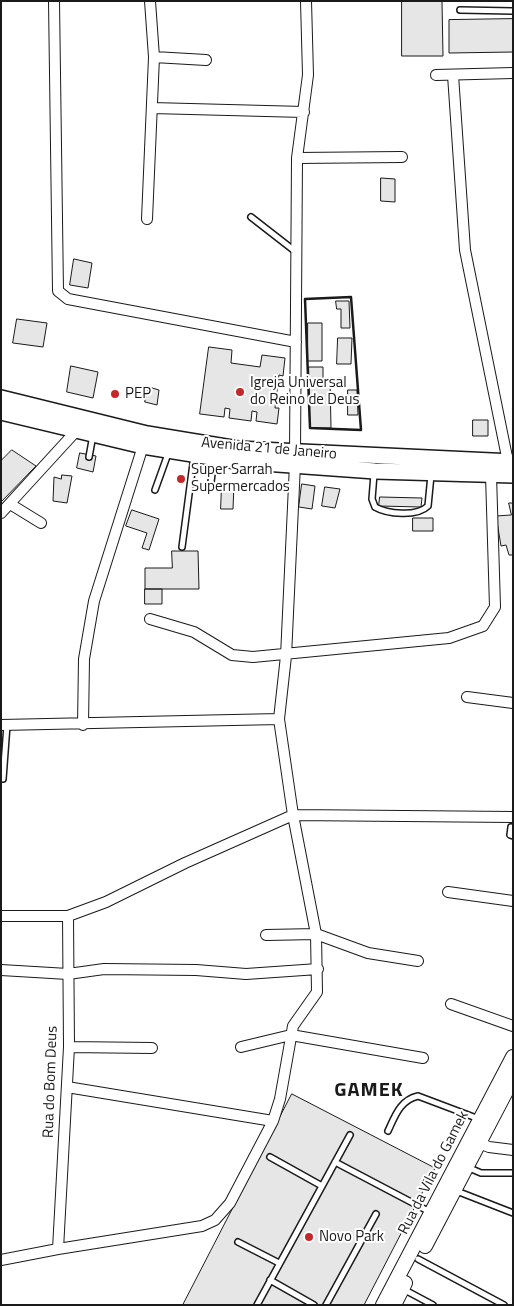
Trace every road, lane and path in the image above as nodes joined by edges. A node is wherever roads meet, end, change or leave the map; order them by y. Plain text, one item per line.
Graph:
1 (54, 1) edge
2 (150, 1) edge
3 (306, 1) edge
4 (460, 10) dead end
5 (513, 11) edge
6 (154, 57) junction
7 (206, 60) dead end
8 (513, 73) edge
9 (436, 75) dead end
10 (453, 75) junction
11 (152, 108) junction
12 (304, 112) junction
13 (297, 158) junction
14 (402, 158) dead end
15 (251, 217) dead end
16 (147, 219) dead end
17 (296, 252) junction
18 (296, 342) junction
19 (1, 398) edge
20 (1, 412) edge
21 (77, 430) junction
22 (93, 434) junction
23 (143, 446) junction
24 (169, 451) junction
25 (194, 455) junction
26 (88, 456) dead end
27 (214, 458) junction
28 (295, 459) junction
29 (511, 466) edge
30 (374, 471) junction
31 (431, 473) junction
32 (491, 475) junction
33 (211, 482) dead end
34 (155, 490) dead end
35 (10, 504) junction
36 (1, 514) edge
37 (41, 523) dead end
38 (182, 547) dead end
39 (150, 619) dead end
40 (286, 656) junction
41 (468, 697) dead end
42 (513, 703) edge
43 (278, 719) junction
44 (4, 725) edge
45 (83, 725) junction
46 (3, 779) dead end
47 (293, 815) junction
48 (512, 822) edge
49 (513, 836) edge
50 (448, 892) dead end
51 (513, 901) edge
52 (1, 916) edge
53 (68, 916) junction
54 (316, 934) junction
55 (266, 935) dead end
56 (418, 961) dead end
57 (318, 969) junction
58 (1, 970) edge
59 (68, 974) junction
60 (451, 1004) dead end
61 (513, 1026) edge
62 (291, 1035) junction
63 (69, 1047) junction
64 (241, 1047) dead end
65 (152, 1048) dead end
66 (513, 1056) edge
67 (422, 1058) dead end
68 (513, 1078) edge
69 (67, 1087) junction
70 (480, 1119) junction
71 (273, 1120) junction
72 (388, 1131) dead end
73 (350, 1135) dead end
74 (479, 1143) junction
75 (513, 1150) edge
76 (270, 1157) dead end
77 (335, 1162) junction
78 (466, 1167) junction
79 (513, 1173) edge
80 (322, 1186) junction
81 (454, 1190) junction
82 (432, 1213) junction
83 (513, 1213) edge
84 (376, 1214) dead end
85 (238, 1242) dead end
86 (58, 1249) junction
87 (418, 1259) junction
88 (1, 1260) edge
89 (280, 1264) junction
90 (270, 1280) junction
91 (403, 1289) junction
92 (257, 1305) edge
93 (314, 1305) edge
94 (326, 1305) edge
95 (383, 1305) edge
96 (394, 1305) edge
97 (433, 1305) edge
98 (504, 1305) edge

1 - 18 street
2 - 6 street
3 - 12 street
4 - 5 lane
6 - 7 street
6 - 11 street
8 - 10 street
9 - 10 street
10 - 29 street
11 - 12 street
11 - 16 street
12 - 13 street
13 - 14 street
13 - 17 street
15 - 17 lane
17 - 18 street
18 - 28 street
19 - 28 main road, Avenida 21 de Janeiro
20 - 21 main road, Avenida 21 de Janeiro
21 - 22 main road, Avenida 21 de Janeiro
21 - 35 street
22 - 23 main road, Avenida 21 de Janeiro
22 - 26 lane
23 - 24 main road, Avenida 21 de Janeiro
23 - 45 street
24 - 25 main road, Avenida 21 de Janeiro
24 - 34 lane
25 - 27 main road, Avenida 21 de Janeiro
25 - 38 lane
27 - 28 main road, Avenida 21 de Janeiro
27 - 33 lane
28 - 29 main road, Avenida 21 de Janeiro
28 - 30 main road, Avenida 21 de Janeiro
28 - 40 street
29 - 32 main road, Avenida 21 de Janeiro
30 - 31 main road, Avenida 21 de Janeiro
30 - 31 lane
31 - 32 main road, Avenida 21 de Janeiro
32 - 40 street
35 - 36 street
35 - 37 street
39 - 40 street
40 - 43 street
41 - 42 street
43 - 45 street
43 - 47 street
44 - 45 street
44 - 46 lane
47 - 48 street
47 - 53 street
47 - 54 street
48 - 49 lane
50 - 51 street
52 - 53 street
53 - 59 street, Rua do Bom Deus
54 - 55 street
54 - 56 street
54 - 57 street
57 - 59 street
57 - 62 street
58 - 59 street
59 - 63 street, Rua do Bom Deus
60 - 61 street
62 - 64 street
62 - 67 street
62 - 71 street
63 - 65 street
63 - 69 street, Rua do Bom Deus
66 - 70 main road, Rua da Vila do Gamek
68 - 74 main road, Rua da Vila do Gamek
69 - 71 street
69 - 86 street, Rua do Bom Deus
70 - 72 lane
70 - 82 main road, Rua da Vila do Gamek
71 - 86 street
73 - 77 lane
74 - 75 street
74 - 78 main road, Rua da Vila do Gamek
76 - 80 lane
77 - 80 lane
77 - 82 lane
78 - 79 lane
78 - 81 main road, Rua da Vila do Gamek
80 - 89 lane
81 - 83 lane
81 - 87 main road, Rua da Vila do Gamek
82 - 95 main road, Rua da Vila do Gamek
84 - 94 lane
85 - 89 lane
86 - 88 street
87 - 91 main road, Rua da Vila do Gamek
87 - 98 lane
89 - 90 lane
90 - 92 lane
90 - 93 lane
91 - 96 main road, Rua da Vila do Gamek
91 - 97 lane

